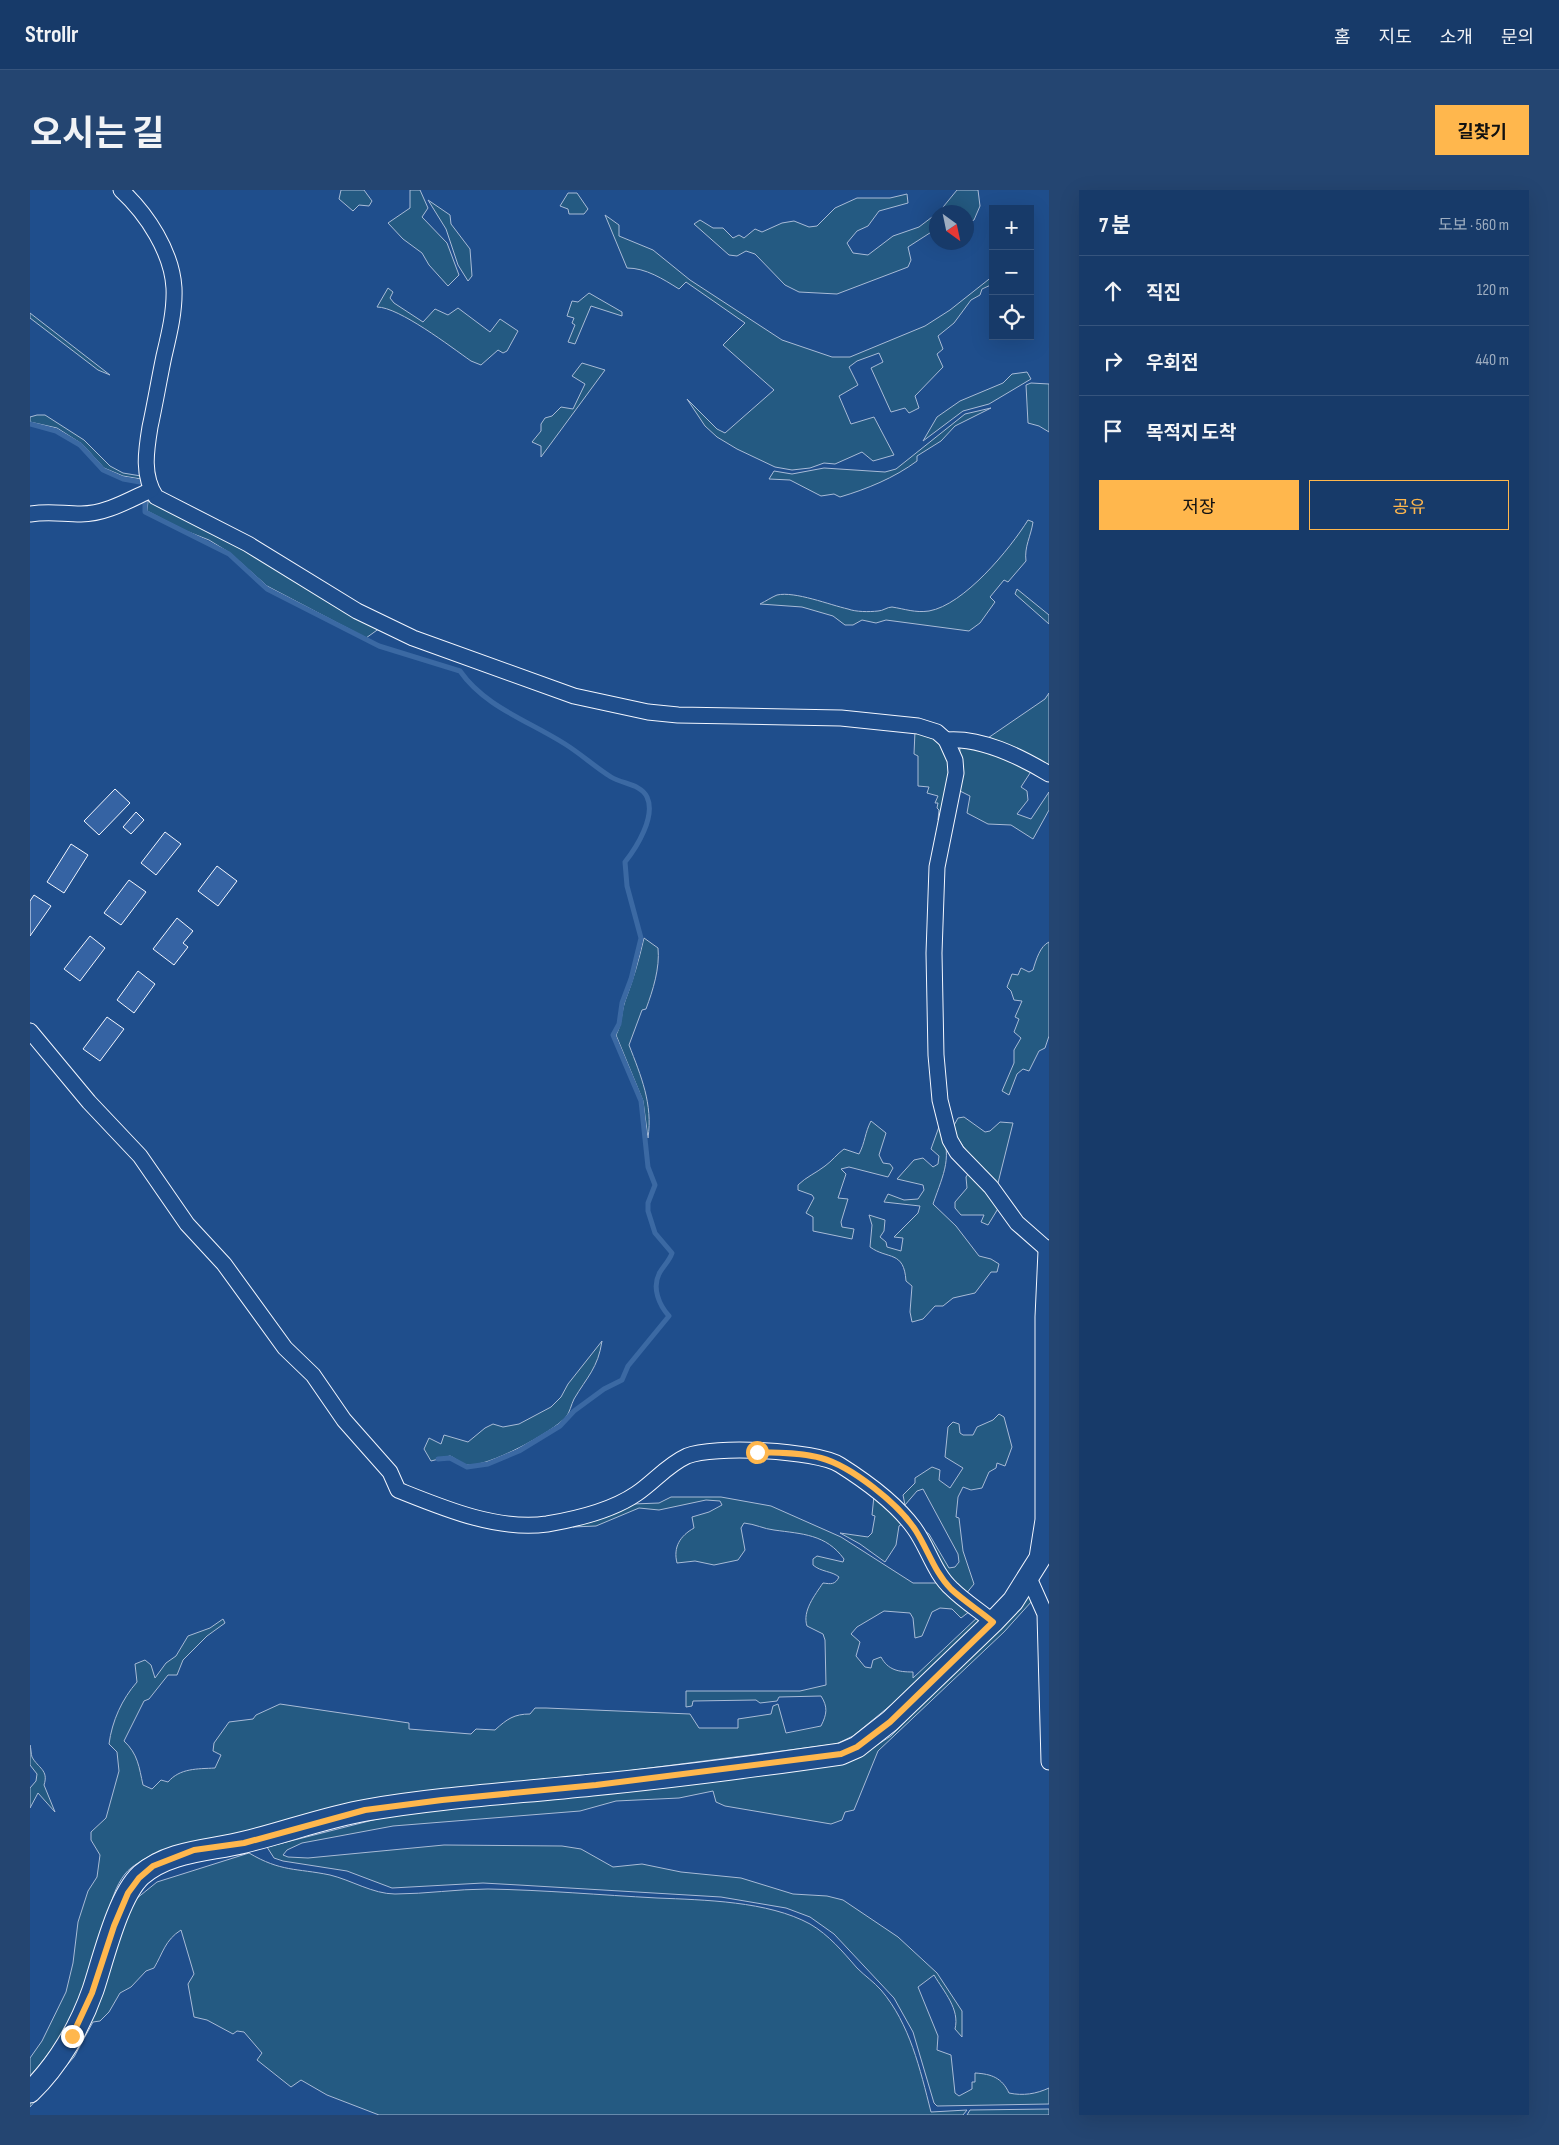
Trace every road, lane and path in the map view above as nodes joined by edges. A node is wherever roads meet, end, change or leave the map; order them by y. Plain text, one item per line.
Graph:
1 (121, 190) edge
2 (152, 490) junction
3 (30, 514) edge
4 (946, 740) junction
5 (1049, 774) edge
6 (30, 1031) edge
7 (1049, 1251) edge
8 (1029, 1578) junction
9 (993, 1622) junction
10 (1049, 1762) edge
11 (30, 2092) edge

1 - 2 street
2 - 3 street
2 - 4 street
4 - 5 street
4 - 7 street
6 - 9 street
7 - 8 main road
8 - 9 main road
8 - 10 street
9 - 11 main road

